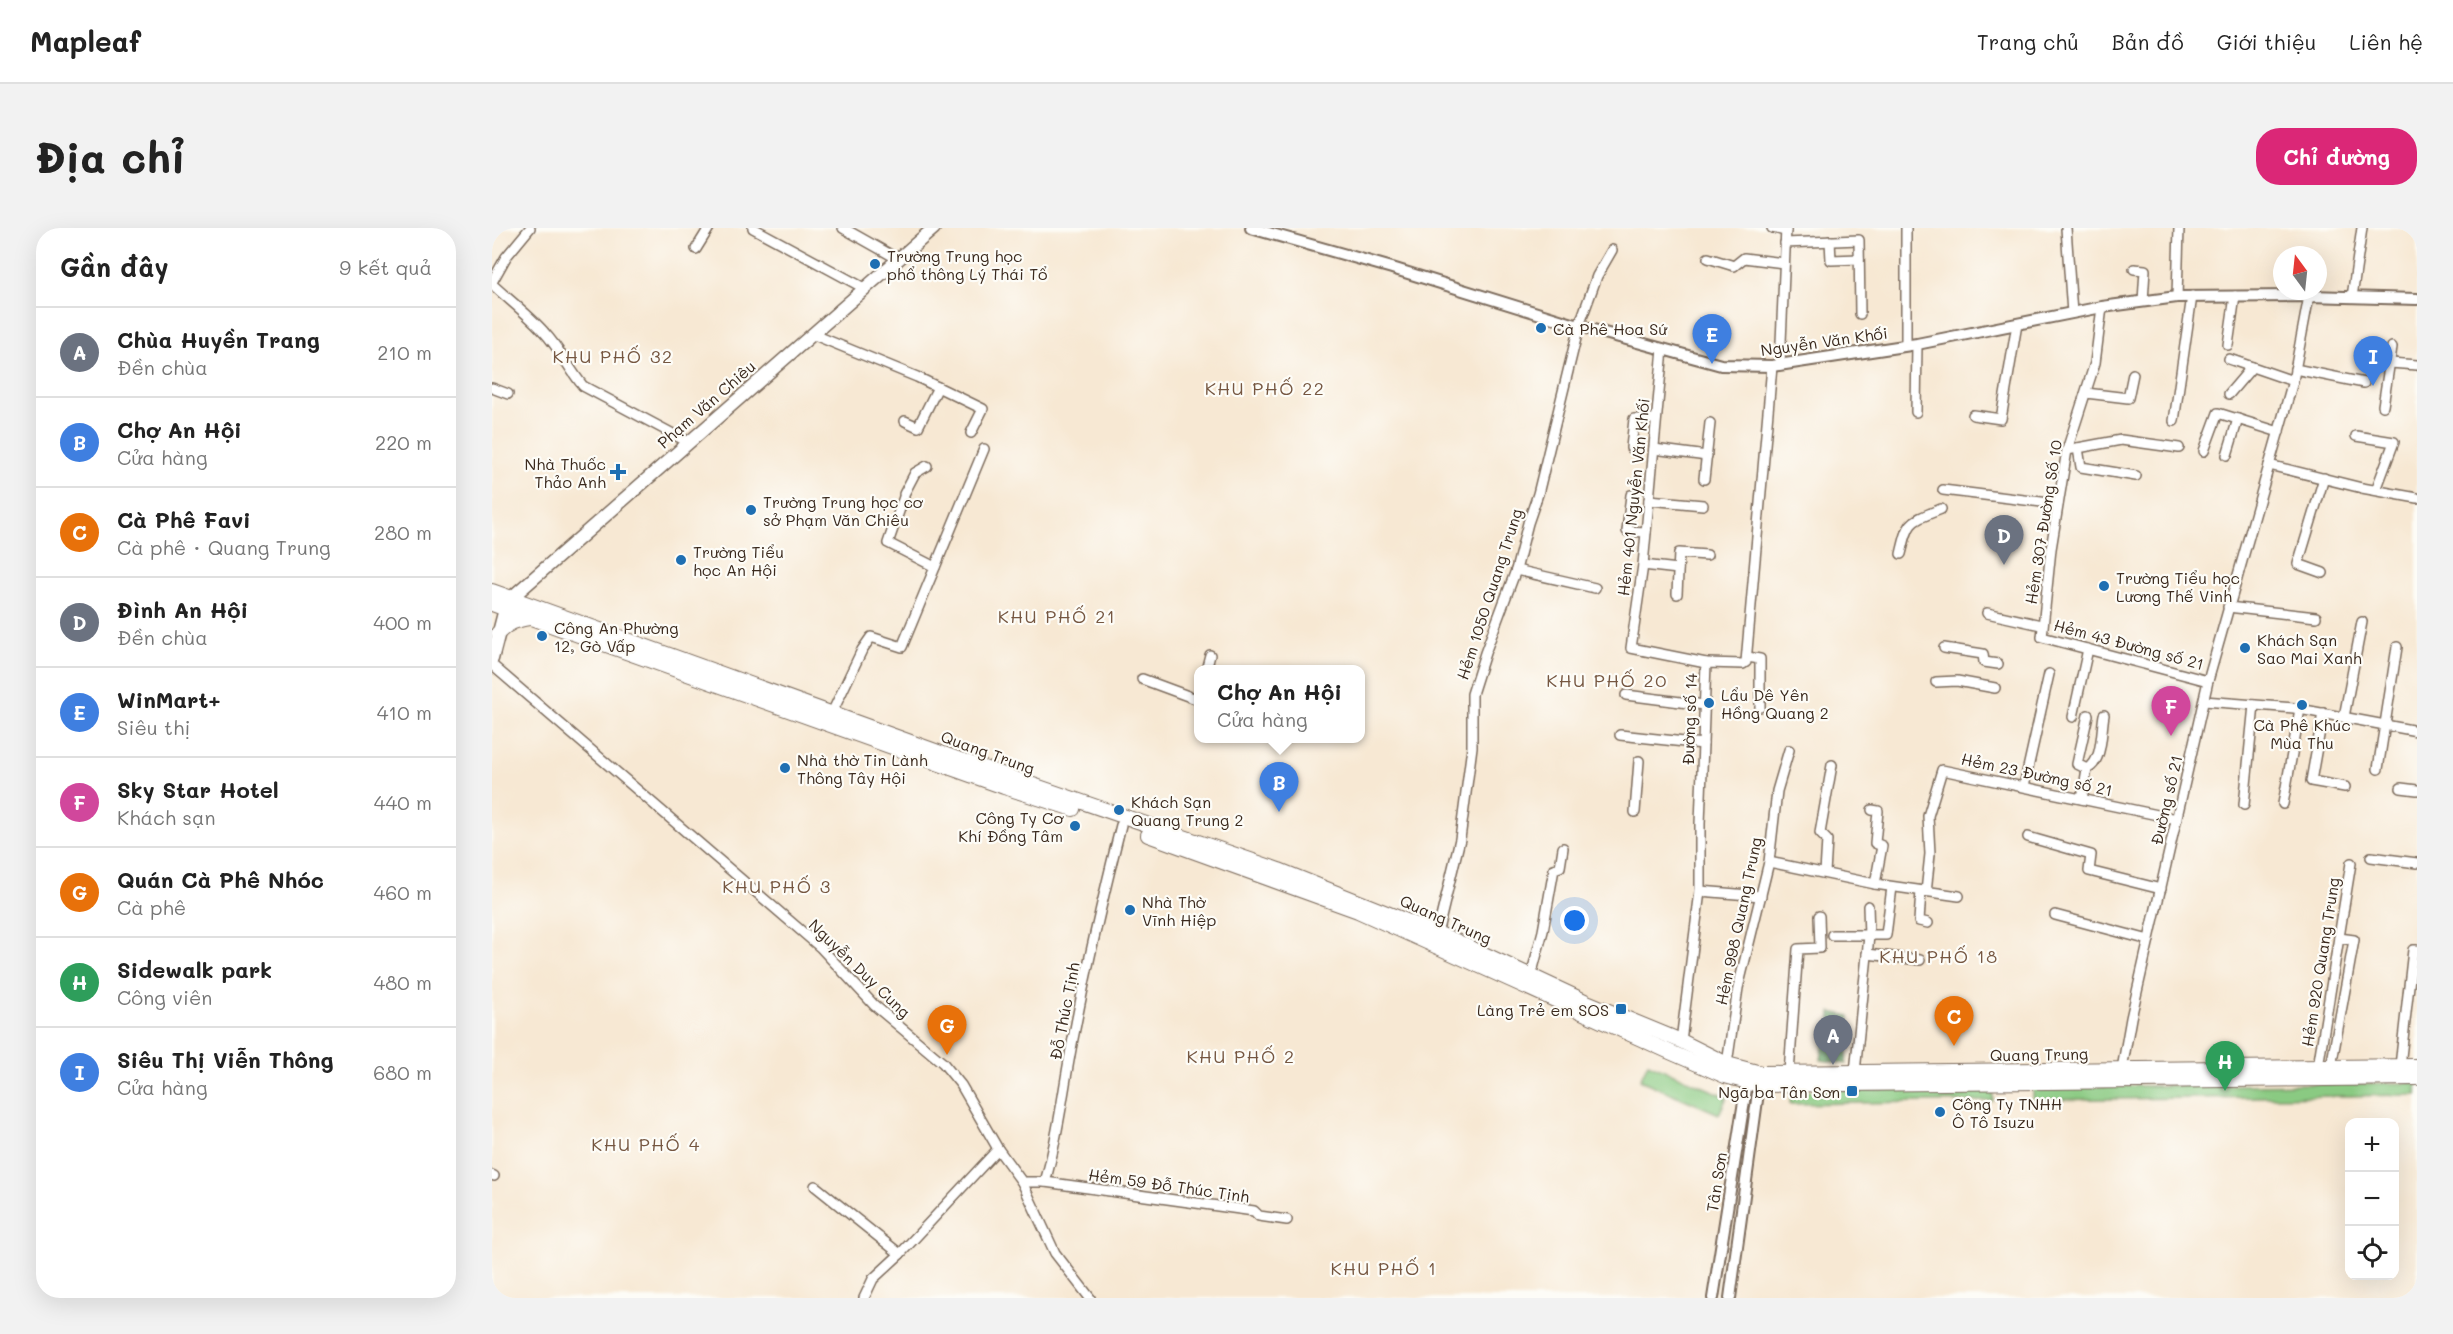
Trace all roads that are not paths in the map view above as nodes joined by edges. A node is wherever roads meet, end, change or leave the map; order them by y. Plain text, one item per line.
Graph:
1 (530, 228) edge
2 (709, 228) edge
3 (753, 228) edge
4 (843, 228) edge
5 (934, 228) edge
6 (1251, 228) edge
7 (1772, 228) edge
8 (1858, 228) edge
9 (1906, 228) edge
10 (2066, 228) edge
11 (2362, 228) edge
12 (1786, 229) edge
13 (2179, 230) edge
14 (1859, 240) junction
15 (1830, 241) junction
16 (1785, 243) junction
17 (696, 249) dead end
18 (1612, 250) dead end
19 (1708, 258) dead end
20 (898, 259) junction
21 (1859, 259) junction
22 (1784, 263) junction
23 (2134, 269) dead end
24 (492, 283) edge
25 (864, 288) junction
26 (2192, 296) junction
27 (2235, 296) junction
28 (2273, 296) edge
29 (2327, 296) edge
30 (2177, 297) junction
31 (2352, 297) junction
32 (2417, 299) edge
33 (2309, 300) edge
34 (2143, 301) junction
35 (2102, 307) junction
36 (2072, 313) junction
37 (1860, 314) dead end
38 (2017, 324) junction
39 (1579, 326) junction
40 (812, 334) junction
41 (1912, 344) junction
42 (2228, 345) dead end
43 (2392, 347) dead end
44 (1663, 349) junction
45 (2229, 359) dead end
46 (2390, 363) junction
47 (1776, 365) junction
48 (2417, 365) edge
49 (2252, 367) junction
50 (2295, 369) junction
51 (2133, 374) dead end
52 (2293, 381) junction
53 (2364, 383) dead end
54 (938, 387) junction
55 (492, 388) edge
56 (2086, 393) junction
57 (508, 394) dead end
58 (2229, 394) dead end
59 (2383, 406) dead end
60 (1916, 412) dead end
61 (1973, 415) dead end
62 (1656, 419) junction
63 (2238, 419) junction
64 (905, 421) dead end
65 (2174, 421) dead end
66 (1710, 423) dead end
67 (2279, 432) junction
68 (971, 433) dead end
69 (2356, 436) dead end
70 (688, 442) junction
71 (984, 448) dead end
72 (1630, 448) dead end
73 (2078, 448) junction
74 (2179, 448) dead end
75 (1654, 449) junction
76 (2067, 450) junction
77 (2204, 451) dead end
78 (2227, 455) dead end
79 (1707, 456) junction
80 (2269, 465) junction
81 (927, 466) dead end
82 (2136, 477) dead end
83 (2324, 478) junction
84 (1704, 479) dead end
85 (1943, 490) dead end
86 (2376, 490) junction
87 (1631, 495) dead end
88 (2416, 495) edge
89 (1649, 500) junction
90 (1703, 504) dead end
91 (2058, 504) junction
92 (1941, 509) dead end
93 (1646, 532) junction
94 (1901, 554) dead end
95 (1707, 555) dead end
96 (1643, 565) junction
97 (935, 567) junction
98 (1678, 569) junction
99 (1516, 570) junction
100 (2323, 573) dead end
101 (1595, 588) dead end
102 (492, 591) edge
103 (1677, 594) dead end
104 (502, 604) edge
105 (2228, 607) junction
106 (1987, 613) dead end
107 (2316, 617) dead end
108 (529, 618) junction
109 (2362, 622) dead end
110 (2041, 625) junction
111 (498, 633) junction
112 (2042, 637) joint
113 (2397, 647) dead end
114 (1944, 648) dead end
115 (2088, 649) junction
116 (1210, 655) dead end
117 (1747, 657) junction
118 (492, 659) edge
119 (1706, 663) junction
120 (1998, 664) dead end
121 (492, 665) edge
122 (1207, 665) edge
123 (2049, 674) dead end
124 (1142, 679) dead end
125 (2208, 681) junction
126 (1936, 682) dead end
127 (1995, 688) dead end
128 (1626, 695) dead end
129 (1194, 698) edge
130 (2204, 701) junction
131 (1704, 705) junction
132 (2254, 705) junction
133 (1760, 707) dead end
134 (2300, 709) junction
135 (2323, 713) junction
136 (2088, 715) dead end
137 (2104, 715) dead end
138 (2073, 717) dead end
139 (2344, 717) junction
140 (829, 719) junction
141 (2385, 725) junction
142 (2417, 731) edge
143 (1620, 735) dead end
144 (1703, 744) junction
145 (1789, 750) dead end
146 (1639, 761) dead end
147 (1832, 765) dead end
148 (2087, 769) junction
149 (2378, 769) dead end
150 (2024, 786) junction
151 (2345, 787) dead end
152 (2401, 788) dead end
153 (2417, 790) edge
154 (1056, 799) junction
155 (2082, 799) junction
156 (2283, 804) dead end
157 (2244, 805) dead end
158 (1872, 810) dead end
159 (1635, 812) dead end
160 (2177, 819) junction
161 (1121, 825) junction
162 (2028, 837) dead end
163 (1563, 848) dead end
164 (2372, 857) dead end
165 (1769, 862) junction
166 (2417, 862) edge
167 (2351, 863) dead end
168 (1825, 873) junction
169 (1875, 884) junction
170 (1892, 887) junction
171 (2161, 889) junction
172 (1700, 891) junction
173 (1924, 892) junction
174 (1761, 896) junction
175 (1959, 896) dead end
176 (1868, 906) dead end
177 (2055, 915) dead end
178 (1819, 916) dead end
179 (1392, 920) junction
180 (1928, 923) dead end
181 (1832, 935) dead end
182 (1869, 936) junction
183 (2339, 938) junction
184 (1435, 939) junction
185 (2149, 940) junction
186 (2417, 950) edge
187 (1867, 954) junction
188 (1920, 960) dead end
189 (1531, 976) junction
190 (1681, 1041) junction
191 (1726, 1064) junction
192 (2400, 1066) junction
193 (2417, 1066) edge
194 (2325, 1067) junction
195 (1855, 1072) junction
196 (1789, 1073) junction
197 (2121, 1075) junction
198 (2012, 1076) junction
199 (1754, 1078) junction
200 (2417, 1078) edge
201 (998, 1149) junction
202 (1023, 1182) junction
203 (1045, 1182) junction
204 (815, 1186) dead end
205 (1287, 1220) dead end
206 (900, 1254) junction
207 (864, 1298) edge
208 (1090, 1298) edge
209 (1713, 1298) edge
210 (1730, 1298) edge

1 - 24 street
2 - 17 street
3 - 25 street
4 - 20 street
5 - 20 main road, Phạm Văn Chiêu
6 - 39 street, Nguyễn Văn Khối
7 - 12 street
8 - 14 street
9 - 41 street
10 - 36 street
11 - 31 street
12 - 16 street
13 - 30 street
14 - 15 street
14 - 21 street
15 - 16 street
15 - 21 street
16 - 22 street
18 - 39 street, Hẻm 1050 Quang Trung
19 - 22 street
20 - 25 main road, Phạm Văn Chiêu
21 - 37 street
22 - 47 street
23 - 34 street
24 - 70 street
25 - 40 main road, Phạm Văn Chiêu
26 - 27 street, Nguyễn Văn Khối
26 - 30 street, Nguyễn Văn Khối
26 - 65 street
27 - 28 street, Nguyễn Văn Khối
27 - 42 street
29 - 31 street, Nguyễn Văn Khối
30 - 34 street, Nguyễn Văn Khối
31 - 32 street, Nguyễn Văn Khối
33 - 50 street, Đường số 21
34 - 35 street, Nguyễn Văn Khối
35 - 36 street, Nguyễn Văn Khối
35 - 56 street, Hẻm 307 Đường Số 10
36 - 38 street, Nguyễn Văn Khối
38 - 41 street, Nguyễn Văn Khối
38 - 61 street
39 - 44 street, Nguyễn Văn Khối
39 - 99 street, Hẻm 1050 Quang Trung
40 - 54 street
40 - 70 main road, Phạm Văn Chiêu
41 - 47 street, Nguyễn Văn Khối
41 - 60 street
43 - 46 street
44 - 47 street, Nguyễn Văn Khối
44 - 62 street, Hẻm 401 Nguyễn Văn Khối
45 - 49 street
46 - 48 street
46 - 59 street
47 - 117 street
49 - 52 street
49 - 58 street
50 - 52 street, Đường số 21
50 - 53 street
51 - 56 street
52 - 67 street, Đường số 21
54 - 64 street
54 - 68 street
55 - 57 street
56 - 76 street, Hẻm 307 Đường Số 10
62 - 72 street
62 - 75 street, Hẻm 401 Nguyễn Văn Khối
63 - 67 street
63 - 77 street
63 - 78 street
66 - 79 street
67 - 80 street, Đường số 21
69 - 86 street
70 - 104 main road, Phạm Văn Chiêu
71 - 97 street
73 - 74 street
73 - 76 street
73 - 82 street
75 - 79 street
75 - 89 street, Hẻm 401 Nguyễn Văn Khối
76 - 91 street, Hẻm 307 Đường Số 10
79 - 84 street
80 - 83 street
80 - 105 street, Đường số 21
81 - 97 street
83 - 86 street
83 - 100 street
85 - 91 street
86 - 88 street
87 - 93 street
89 - 90 street
89 - 93 street, Hẻm 401 Nguyễn Văn Khối
91 - 110 street, Hẻm 307 Đường Số 10
92 - 94 street
93 - 96 street, Hẻm 401 Nguyễn Văn Khối
95 - 98 street
96 - 98 street
96 - 119 street, Hẻm 401 Nguyễn Văn Khối
97 - 140 street
98 - 103 street
99 - 101 street
99 - 184 street, Hẻm 1050 Quang Trung
102 - 104 main road, Quang Trung
104 - 108 main road, Quang Trung
104 - 111 main road
104 - 140 main road, Quang Trung
105 - 107 street
105 - 125 street, Đường số 21
106 - 110 street
108 - 111 main road
108 - 140 main road, Quang Trung
109 - 139 street
110 - 112 street, Hẻm 307 Đường Số 10
111 - 118 main road
112 - 115 street, Hẻm 43 Đường số 21
113 - 141 street
114 - 120 street
115 - 125 street, Hẻm 43 Đường số 21
115 - 138 street
116 - 122 street
117 - 119 street, Đường số 14
117 - 133 street
119 - 131 street, Đường số 14
121 - 201 street, Nguyễn Duy Cung
123 - 150 street
124 - 129 street
125 - 130 street, Đường số 21
126 - 127 street
128 - 131 street
130 - 132 street
130 - 160 street, Đường số 21
131 - 144 street, Đường số 14
132 - 134 street
132 - 157 street
134 - 135 street
134 - 156 street
135 - 139 street
135 - 151 street
136 - 148 street
137 - 148 street
139 - 141 street
140 - 154 main road, Quang Trung
141 - 142 street
141 - 149 street
143 - 144 street
144 - 172 street, Đường số 14
145 - 165 street, Hẻm 998 Quang Trung
146 - 159 street
147 - 168 street
148 - 155 street
150 - 155 street, Hẻm 23 Đường số 21
150 - 173 street, Hẻm 23 Đường số 21
152 - 153 street
154 - 161 main road, Quang Trung
154 - 179 main road, Quang Trung
155 - 160 street, Hẻm 23 Đường số 21
158 - 169 street
160 - 171 street, Đường số 21
161 - 179 main road, Quang Trung
161 - 203 street, Đỗ Thúc Tịnh
162 - 171 street
163 - 189 street
164 - 166 street
165 - 168 street
165 - 174 street, Hẻm 998 Quang Trung
167 - 183 street, Hẻm 920 Quang Trung
168 - 169 street
169 - 170 street
170 - 173 street
170 - 182 street
171 - 185 street, Đường số 21
172 - 174 street
172 - 190 street, Đường số 14
173 - 175 street
173 - 180 street
174 - 191 street, Hẻm 998 Quang Trung
176 - 182 street
177 - 185 street
178 - 196 street
179 - 184 main road, Quang Trung
181 - 182 street
182 - 187 street
183 - 194 street, Hẻm 920 Quang Trung
183 - 194 street
184 - 189 main road, Quang Trung
184 - 199 main road, Quang Trung
185 - 197 street, Đường số 21
186 - 192 street
187 - 188 street
187 - 195 street
189 - 190 main road, Quang Trung
190 - 191 main road, Quang Trung
191 - 199 main road, Quang Trung
192 - 193 main road, Quang Trung
192 - 194 main road, Quang Trung
194 - 197 main road, Quang Trung
195 - 196 main road, Quang Trung
195 - 198 main road, Quang Trung
196 - 199 main road, Quang Trung
197 - 198 main road, Quang Trung
197 - 200 main road, Quang Trung
198 - 199 main road, Quang Trung
199 - 209 street, Tân Sơn
199 - 210 street, Tân Sơn
201 - 202 street, Nguyễn Duy Cung
201 - 206 street
202 - 203 street
202 - 208 street, Nguyễn Duy Cung
203 - 205 street, Hẻm 59 Đỗ Thúc Tịnh
204 - 206 street
206 - 207 street

